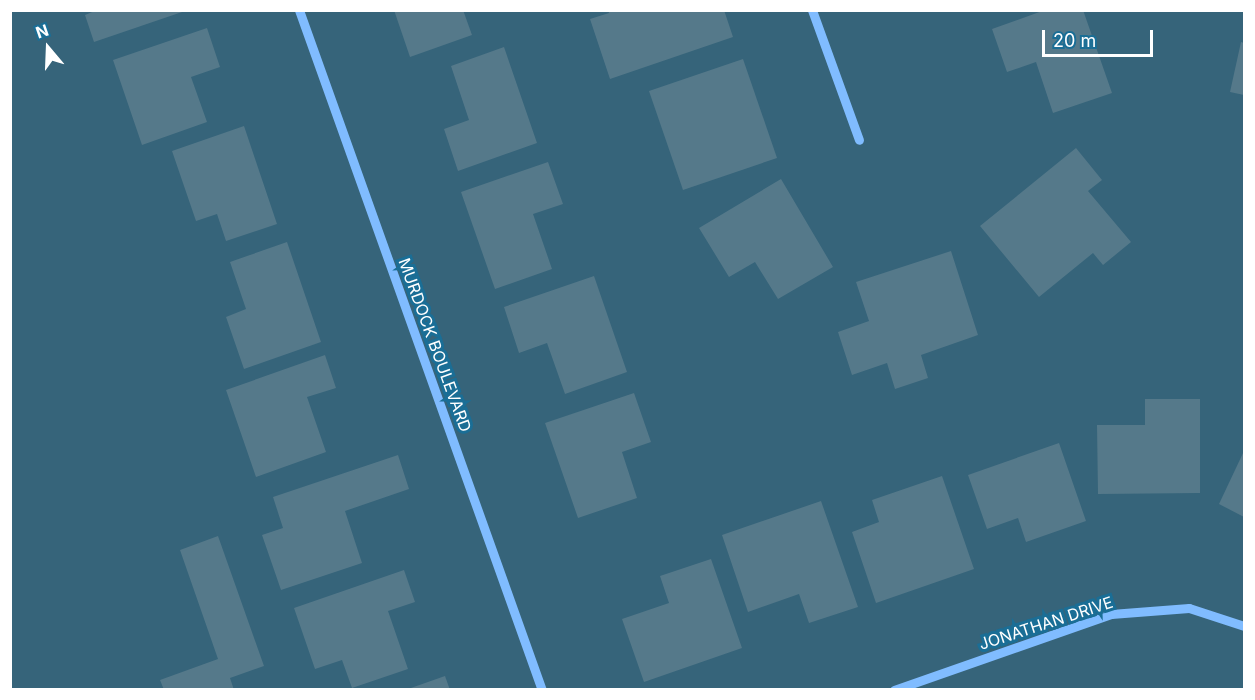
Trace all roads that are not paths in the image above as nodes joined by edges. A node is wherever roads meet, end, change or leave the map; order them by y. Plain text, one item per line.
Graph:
1 (299, 10) edge
2 (812, 10) edge
3 (859, 140) dead end
4 (1245, 626) edge
5 (542, 690) edge
6 (894, 690) edge

1 - 5 street, MURDOCK BOULEVARD
2 - 3 street
4 - 6 street, JONATHAN DRIVE

